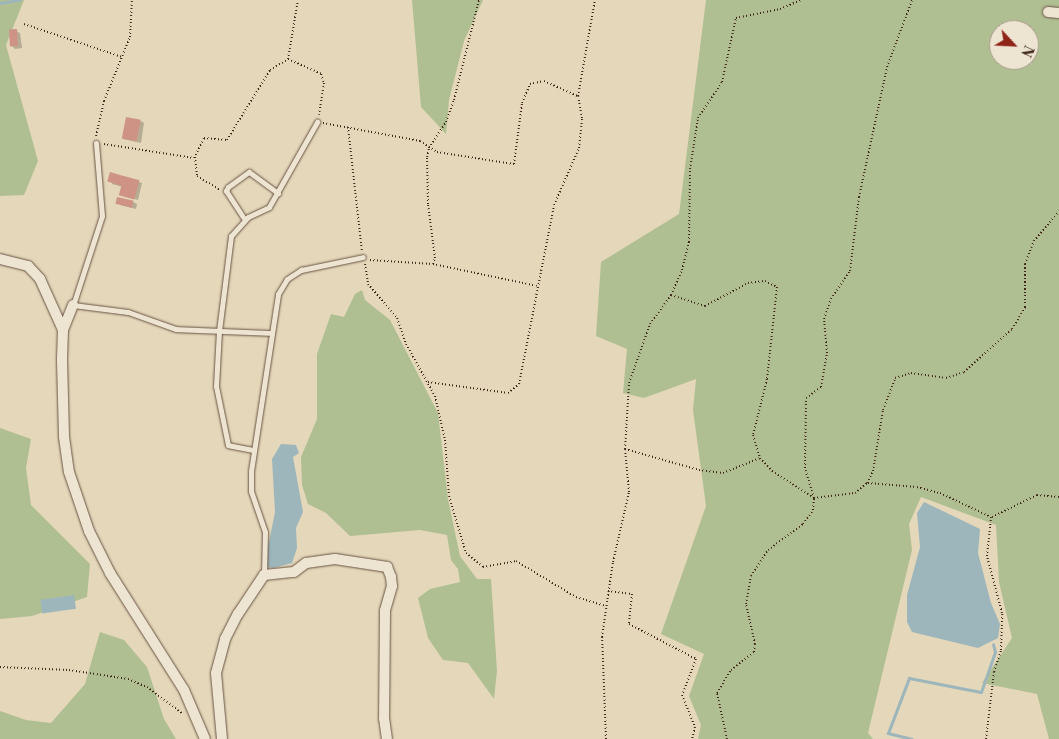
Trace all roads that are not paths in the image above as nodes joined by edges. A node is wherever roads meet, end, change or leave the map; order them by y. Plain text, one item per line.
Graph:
1 (1048, 12) dead end
2 (1059, 13) edge
3 (318, 122) road end
4 (96, 143) road end
5 (278, 193) junction
6 (245, 220) junction
7 (363, 257) road end
8 (0, 259) edge
9 (73, 305) junction
10 (63, 330) junction
11 (219, 330) junction
12 (272, 332) junction
13 (253, 450) junction
14 (264, 574) junction
15 (205, 739) edge
16 (222, 739) edge
17 (388, 739) edge

1 - 2 street
3 - 5 lane
4 - 9 lane
5 - 6 lane
5 - 6 lane
6 - 11 lane
7 - 12 lane
8 - 10 street
9 - 10 street
9 - 11 lane
10 - 15 street
11 - 12 lane
11 - 13 lane
12 - 13 lane
13 - 14 lane
14 - 16 street
14 - 17 street

